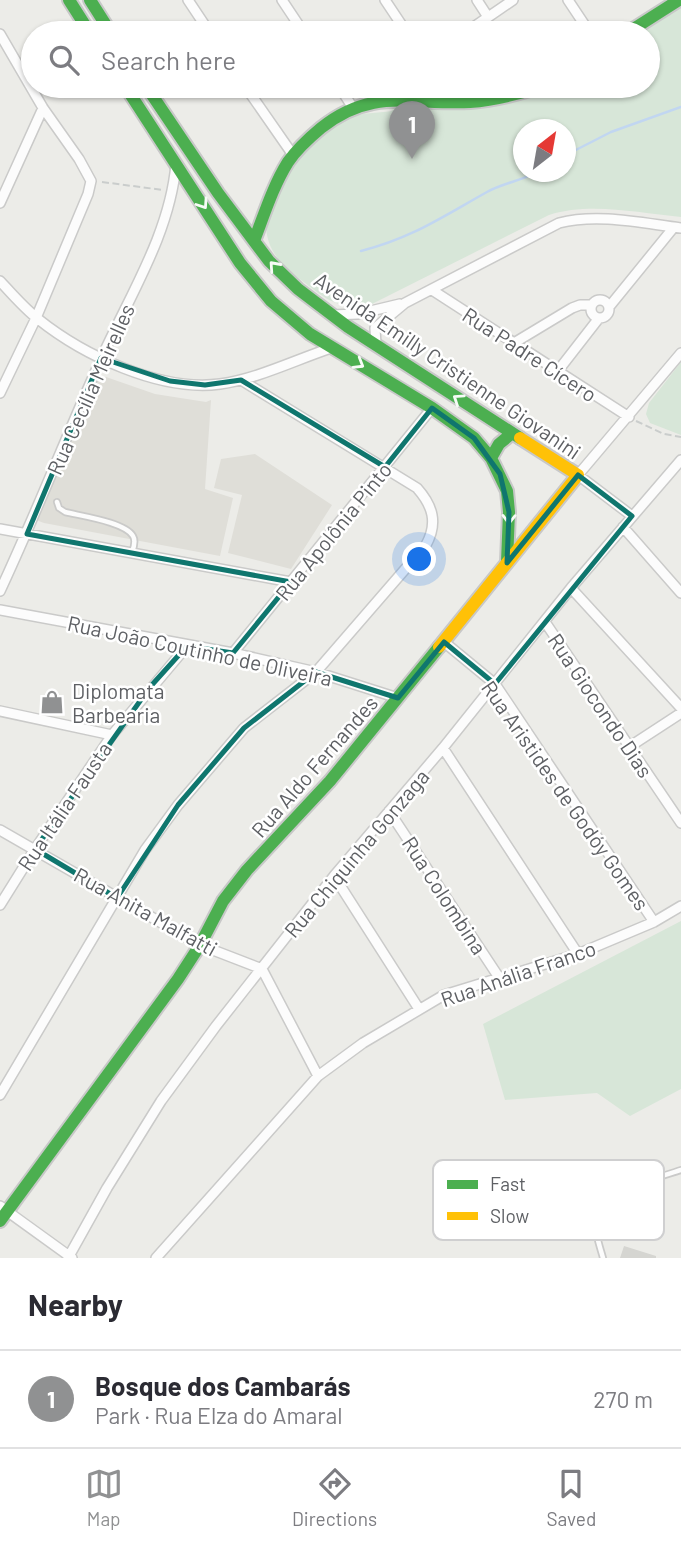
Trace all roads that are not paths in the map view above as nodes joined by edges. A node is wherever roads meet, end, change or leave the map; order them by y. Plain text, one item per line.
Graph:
1 (69, 0) edge
2 (90, 0) edge
3 (188, 0) edge
4 (282, 0) edge
5 (386, 0) edge
6 (477, 0) edge
7 (513, 0) edge
8 (568, 0) edge
9 (679, 0) edge
10 (660, 5) edge
11 (488, 17) junction
12 (82, 21) edge
13 (103, 21) edge
14 (202, 21) edge
15 (296, 21) edge
16 (399, 21) edge
17 (482, 21) edge
18 (582, 21) edge
19 (641, 21) edge
20 (0, 34) edge
21 (21, 70) edge
22 (37, 98) edge
23 (133, 98) edge
24 (155, 98) edge
25 (254, 98) edge
26 (347, 98) edge
27 (439, 98) edge
28 (495, 98) edge
29 (439, 101) junction
30 (43, 108) junction
31 (353, 108) junction
32 (173, 124) junction
33 (156, 134) junction
34 (184, 143) junction
35 (169, 152) junction
36 (293, 155) junction
37 (178, 185) junction
38 (0, 203) edge
39 (677, 228) edge
40 (254, 241) junction
41 (0, 281) edge
42 (432, 290) junction
43 (405, 303) junction
44 (592, 305) junction
45 (609, 307) junction
46 (331, 315) junction
47 (36, 318) junction
48 (599, 318) junction
49 (514, 343) junction
50 (376, 345) junction
51 (331, 348) junction
52 (681, 354) edge
53 (102, 358) junction
54 (557, 372) junction
55 (240, 380) junction
56 (0, 393) edge
57 (432, 408) junction
58 (484, 416) junction
59 (629, 417) junction
60 (511, 434) junction
61 (474, 438) junction
62 (491, 458) junction
63 (681, 460) edge
64 (385, 467) junction
65 (673, 470) junction
66 (578, 475) junction
67 (681, 478) edge
68 (57, 502) dead end
69 (632, 516) junction
70 (623, 527) junction
71 (0, 529) edge
72 (27, 534) junction
73 (132, 553) junction
74 (507, 563) junction
75 (290, 582) junction
76 (572, 588) junction
77 (0, 591) edge
78 (681, 593) edge
79 (0, 610) edge
80 (545, 622) junction
81 (444, 642) junction
82 (187, 646) junction
83 (233, 653) junction
84 (316, 672) junction
85 (495, 684) junction
86 (398, 698) junction
87 (0, 711) edge
88 (681, 711) edge
89 (112, 734) junction
90 (629, 747) junction
91 (443, 748) junction
92 (390, 811) junction
93 (681, 822) edge
94 (0, 830) edge
95 (34, 849) junction
96 (334, 876) junction
97 (117, 898) junction
98 (0, 905) edge
99 (681, 906) edge
100 (654, 922) junction
101 (200, 945) junction
102 (579, 954) junction
103 (262, 968) junction
104 (500, 979) junction
105 (419, 1009) junction
106 (318, 1076) junction
107 (0, 1096) edge
108 (681, 1170) edge
109 (664, 1175) edge
110 (3, 1213) edge
111 (600, 1240) edge
112 (70, 1257) edge
113 (156, 1258) edge
114 (603, 1258) edge

1 - 12 street
2 - 13 street
3 - 14 street
4 - 15 street
5 - 16 street
6 - 11 street
7 - 11 street
8 - 18 street
9 - 10 street
10 - 19 street
11 - 17 street
20 - 21 street
22 - 30 street
23 - 33 street
24 - 32 street, Avenida Emilly Cristienne Giovanini
25 - 36 street
26 - 31 street
27 - 29 street
28 - 29 street
29 - 31 street
30 - 38 street
30 - 47 street
31 - 36 street
32 - 33 street
32 - 34 street, Avenida Emilly Cristienne Giovanini
33 - 35 street
34 - 35 street
34 - 40 street, Avenida Emilly Cristienne Giovanini
35 - 37 street
36 - 40 street
37 -> 51 street
37 - 53 street, Rua Cecília Meirelles
39 - 42 street
39 - 45 street
46 -> 40 street, Avenida Emilly Cristienne Giovanini
41 - 47 street
42 - 43 street
42 - 49 street, Rua Padre Cícero
43 - 46 street
43 - 50 street
44 - 45 street
44 - 48 street
44 - 49 street
45 - 48 street
46 - 50 street, Avenida Emilly Cristienne Giovanini
47 - 53 street
47 - 56 street
48 - 54 street
49 - 54 street, Rua Padre Cícero
58 -> 50 street, Avenida Emilly Cristienne Giovanini
51 - 55 street
51 -> 57 street
52 - 59 street, Rua Aldo Fernandes
53 - 55 street
53 - 72 street, Rua Cecília Meirelles
54 - 59 street, Rua Padre Cícero
55 - 64 street
57 - 61 street
57 - 64 street, Rua Apolônia Pinto
58 - 60 street, Avenida Emilly Cristienne Giovanini
58 - 61 street
59 - 66 street, Rua Aldo Fernandes
60 - 62 street
60 - 66 street, Avenida Emilly Cristienne Giovanini
61 - 62 street
62 -> 74 street
63 - 65 street, Rua Chiquinha Gonzaga
64 - 75 street, Rua Apolônia Pinto
64 - 84 street
65 - 67 street
65 - 69 street, Rua Chiquinha Gonzaga
66 - 69 street
66 - 74 street, Rua Aldo Fernandes
68 - 73 lane
69 - 70 street, Rua Chiquinha Gonzaga
70 - 76 street, Rua Chiquinha Gonzaga
70 - 78 street
71 - 72 street
72 - 73 street
72 - 77 street, Rua Cecília Meirelles
73 - 75 street
74 - 81 street, Rua Aldo Fernandes
75 - 83 street, Rua Apolônia Pinto
76 - 80 street, Rua Chiquinha Gonzaga
76 - 88 street
79 - 82 street, Rua João Coutinho de Oliveira
80 - 85 street, Rua Chiquinha Gonzaga
80 - 90 street, Rua Giocondo Dias
81 - 85 street, Rua Aristides de Godóy Gomes
81 - 86 street, Rua Aldo Fernandes
82 - 83 street, Rua João Coutinho de Oliveira
82 - 89 street, Rua Itália Fausta
83 - 84 street, Rua João Coutinho de Oliveira
84 - 86 street, Rua João Coutinho de Oliveira
84 - 97 street
85 - 91 street, Rua Chiquinha Gonzaga
85 - 100 street, Rua Aristides de Godóy Gomes
86 - 101 street, Rua Aldo Fernandes
87 - 89 street
88 - 90 street
89 - 95 street, Rua Itália Fausta
90 - 93 street, Rua Giocondo Dias
91 - 92 street, Rua Chiquinha Gonzaga
91 - 102 street
92 - 96 street, Rua Chiquinha Gonzaga
92 - 104 street, Rua Colombina
94 - 95 street, Rua Anita Malfatti
95 - 97 street, Rua Anita Malfatti
95 - 98 street, Rua Itália Fausta
96 - 103 street, Rua Chiquinha Gonzaga
96 - 105 street
97 - 101 street, Rua Anita Malfatti
97 - 107 street
99 - 100 street, Rua Anália Franco
100 - 102 street, Rua Anália Franco
101 - 103 street, Rua Anita Malfatti
101 - 110 street, Rua Aldo Fernandes
102 - 104 street, Rua Anália Franco
103 - 106 street
103 - 112 street, Rua Chiquinha Gonzaga
104 - 105 street, Rua Anália Franco
105 - 106 street, Rua Anália Franco
106 - 113 street, Rua Anália Franco
108 - 109 lane
110 - 112 street
111 - 114 lane

